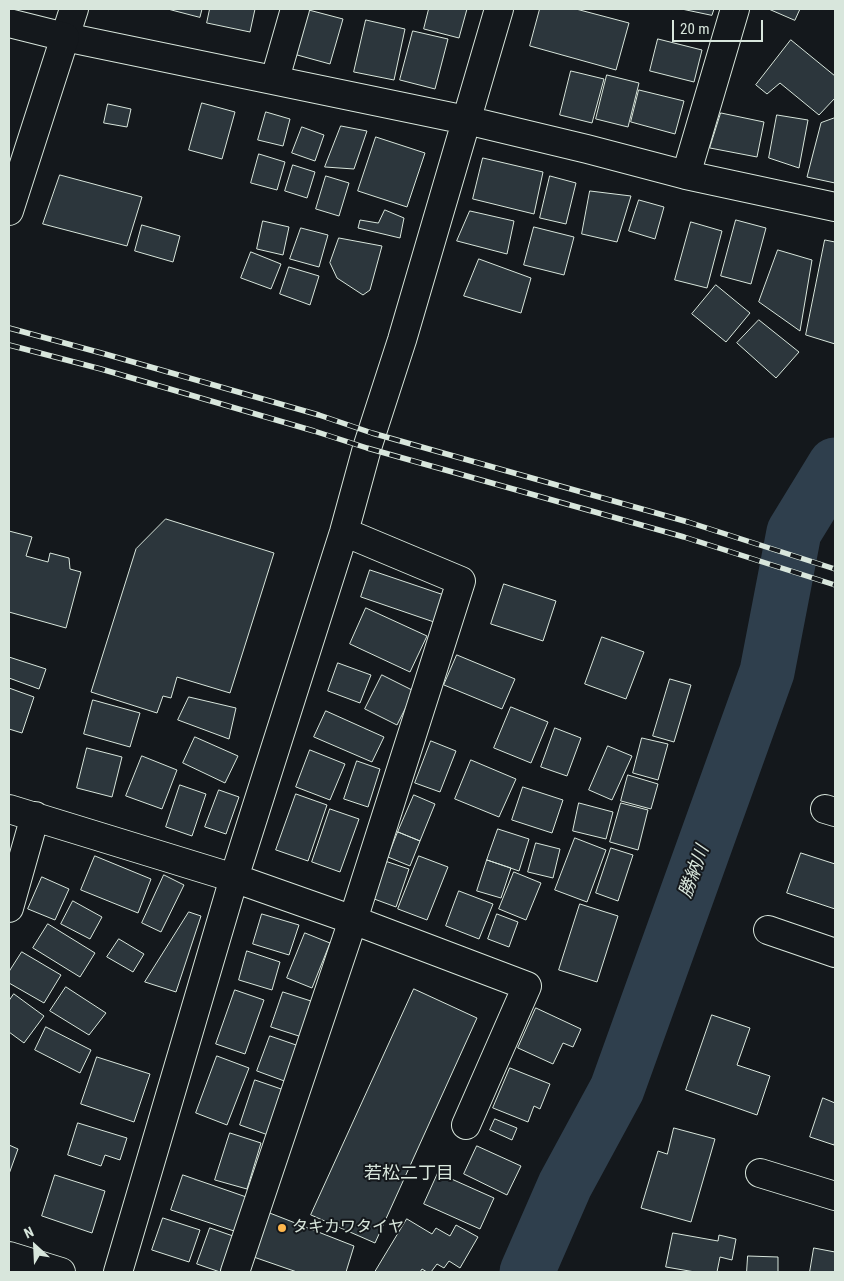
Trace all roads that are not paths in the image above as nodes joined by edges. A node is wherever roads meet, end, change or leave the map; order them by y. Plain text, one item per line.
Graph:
1 (74, 9) edge
2 (295, 9) edge
3 (498, 9) edge
4 (735, 9) edge
5 (9, 23) edge
6 (65, 37) junction
7 (275, 79) junction
8 (466, 120) junction
9 (686, 175) junction
10 (835, 207) edge
11 (9, 211) edge
12 (344, 532) junction
13 (9, 809) edge
14 (35, 816) junction
15 (234, 878) junction
16 (9, 908) edge
17 (353, 920) junction
18 (768, 930) dead end
19 (835, 953) edge
20 (466, 1125) dead end
21 (760, 1173) dead end
22 (835, 1196) edge
23 (9, 1256) edge
24 (60, 1272) edge
25 (118, 1272) edge
26 (235, 1272) edge

1 - 6 street
2 - 7 street
3 - 8 street
4 - 9 street
5 - 6 street
6 - 7 street
6 - 11 street
7 - 8 street
8 - 9 street
8 - 12 street
9 - 10 street
12 - 15 street
12 - 17 street
13 - 14 street
14 - 15 street
14 - 16 street
15 - 17 street
15 - 25 street
17 - 20 street
17 - 26 street
18 - 19 street
21 - 22 street
23 - 24 street

